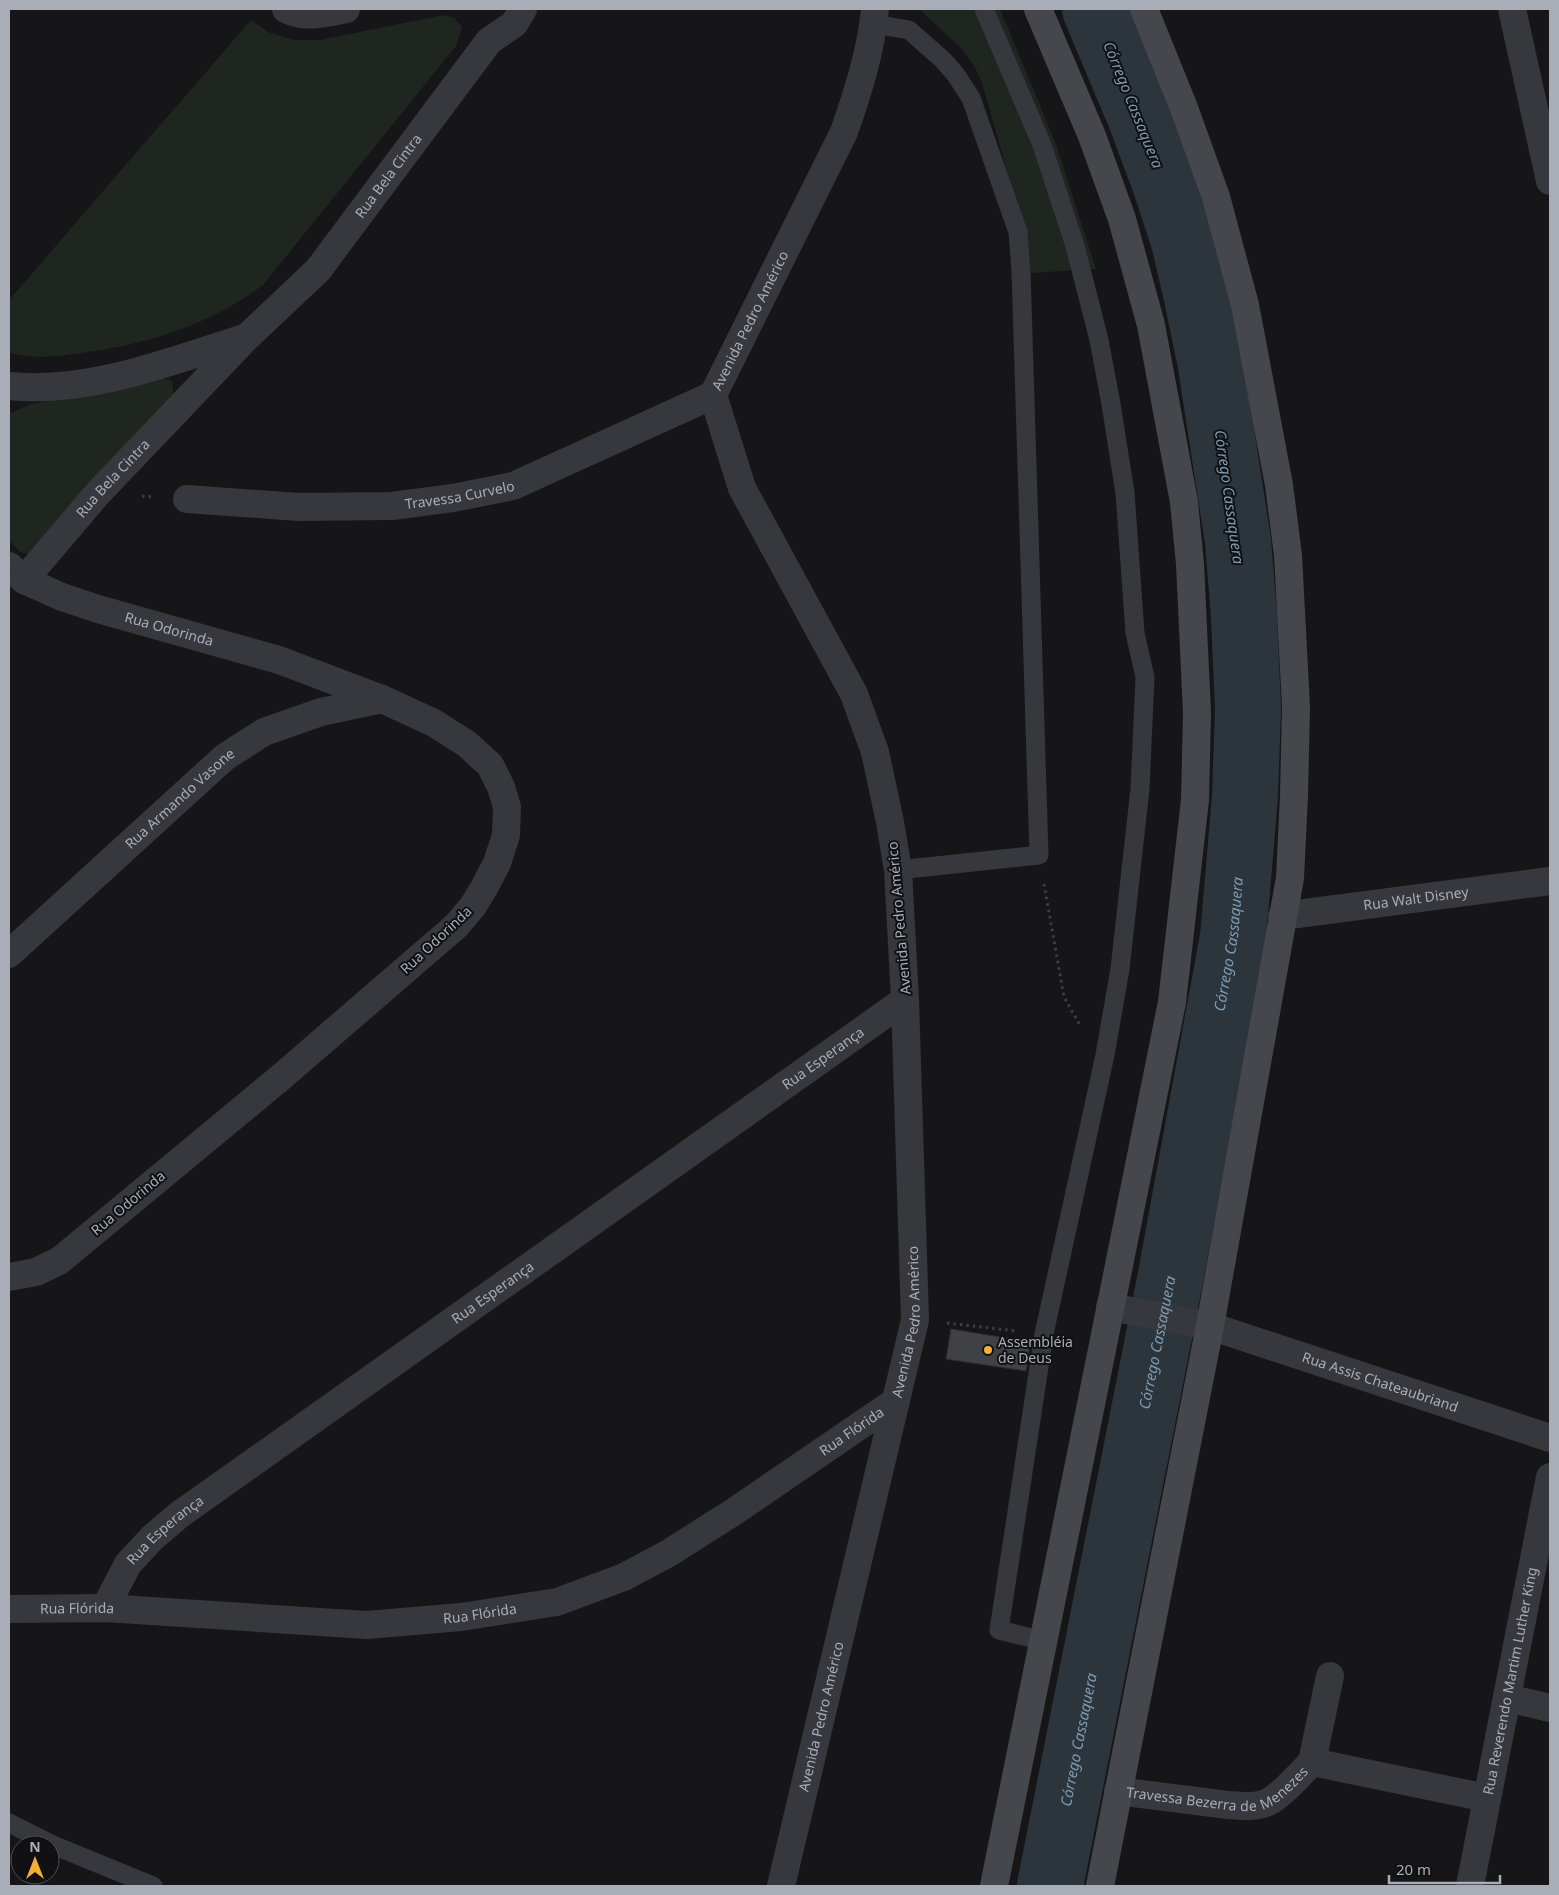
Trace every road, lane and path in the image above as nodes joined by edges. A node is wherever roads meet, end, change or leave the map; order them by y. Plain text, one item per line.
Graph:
1 (286, 9) edge
2 (346, 9) edge
3 (523, 9) edge
4 (984, 9) edge
5 (1038, 9) edge
6 (1144, 9) edge
7 (1512, 9) edge
8 (874, 16) edge
9 (1550, 180) edge
10 (247, 337) junction
11 (9, 386) edge
12 (713, 395) junction
13 (187, 499) dead end
14 (16, 573) edge
15 (382, 699) junction
16 (1038, 855) junction
17 (898, 870) junction
18 (1550, 881) edge
19 (1282, 916) junction
20 (9, 954) edge
21 (906, 1000) junction
22 (1105, 1055) junction
23 (9, 1277) edge
24 (1110, 1307) junction
25 (914, 1320) junction
26 (1210, 1326) junction
27 (1044, 1334) junction
28 (896, 1401) junction
29 (1550, 1438) edge
30 (1550, 1476) edge
31 (105, 1608) junction
32 (9, 1609) edge
33 (1044, 1641) junction
34 (1330, 1676) dead end
35 (1507, 1698) junction
36 (1550, 1708) edge
37 (1312, 1762) junction
38 (1118, 1791) junction
39 (1487, 1798) junction
40 (9, 1823) edge
41 (153, 1886) edge
42 (781, 1886) edge
43 (994, 1886) edge
44 (1100, 1886) edge
45 (1470, 1886) edge

1 - 2 street
3 - 10 street, Rua Bela Cintra
4 - 22 lane
5 - 24 main road
6 - 19 main road
7 - 9 street
8 - 12 street, Avenida Pedro Américo
8 - 16 lane
10 - 11 street, Rua Bela Cintra
10 - 14 street, Rua Bela Cintra
12 - 13 street, Travessa Curvelo
12 - 17 street, Avenida Pedro Américo
14 - 15 street, Rua Odorinda
15 - 20 street, Rua Armando Vasone
15 - 23 street, Rua Odorinda
16 - 17 lane
16 - 22 path
17 - 21 street, Avenida Pedro Américo
18 - 19 street, Rua Walt Disney
19 - 26 main road
21 - 25 street, Avenida Pedro Américo
21 - 31 street, Rua Esperança
22 - 27 lane
24 - 26 street, Rua Assis Chateaubriand
24 - 33 main road
25 - 27 path
25 - 28 street, Avenida Pedro Américo
26 - 29 street, Rua Assis Chateaubriand
26 - 38 main road
27 - 33 lane
28 - 31 street, Rua Flórida
28 - 42 street, Avenida Pedro Américo
30 - 35 street, Rua Reverendo Martim Luther King
31 - 32 street, Rua Flórida
33 - 43 main road
34 - 37 street
35 - 36 street
35 - 39 street, Rua Reverendo Martim Luther King
37 - 38 street, Travessa Bezerra de Menezes
37 - 39 street, Travessa Bezerra de Menezes
38 - 44 main road
39 - 45 street, Rua Reverendo Martim Luther King
40 - 41 lane

